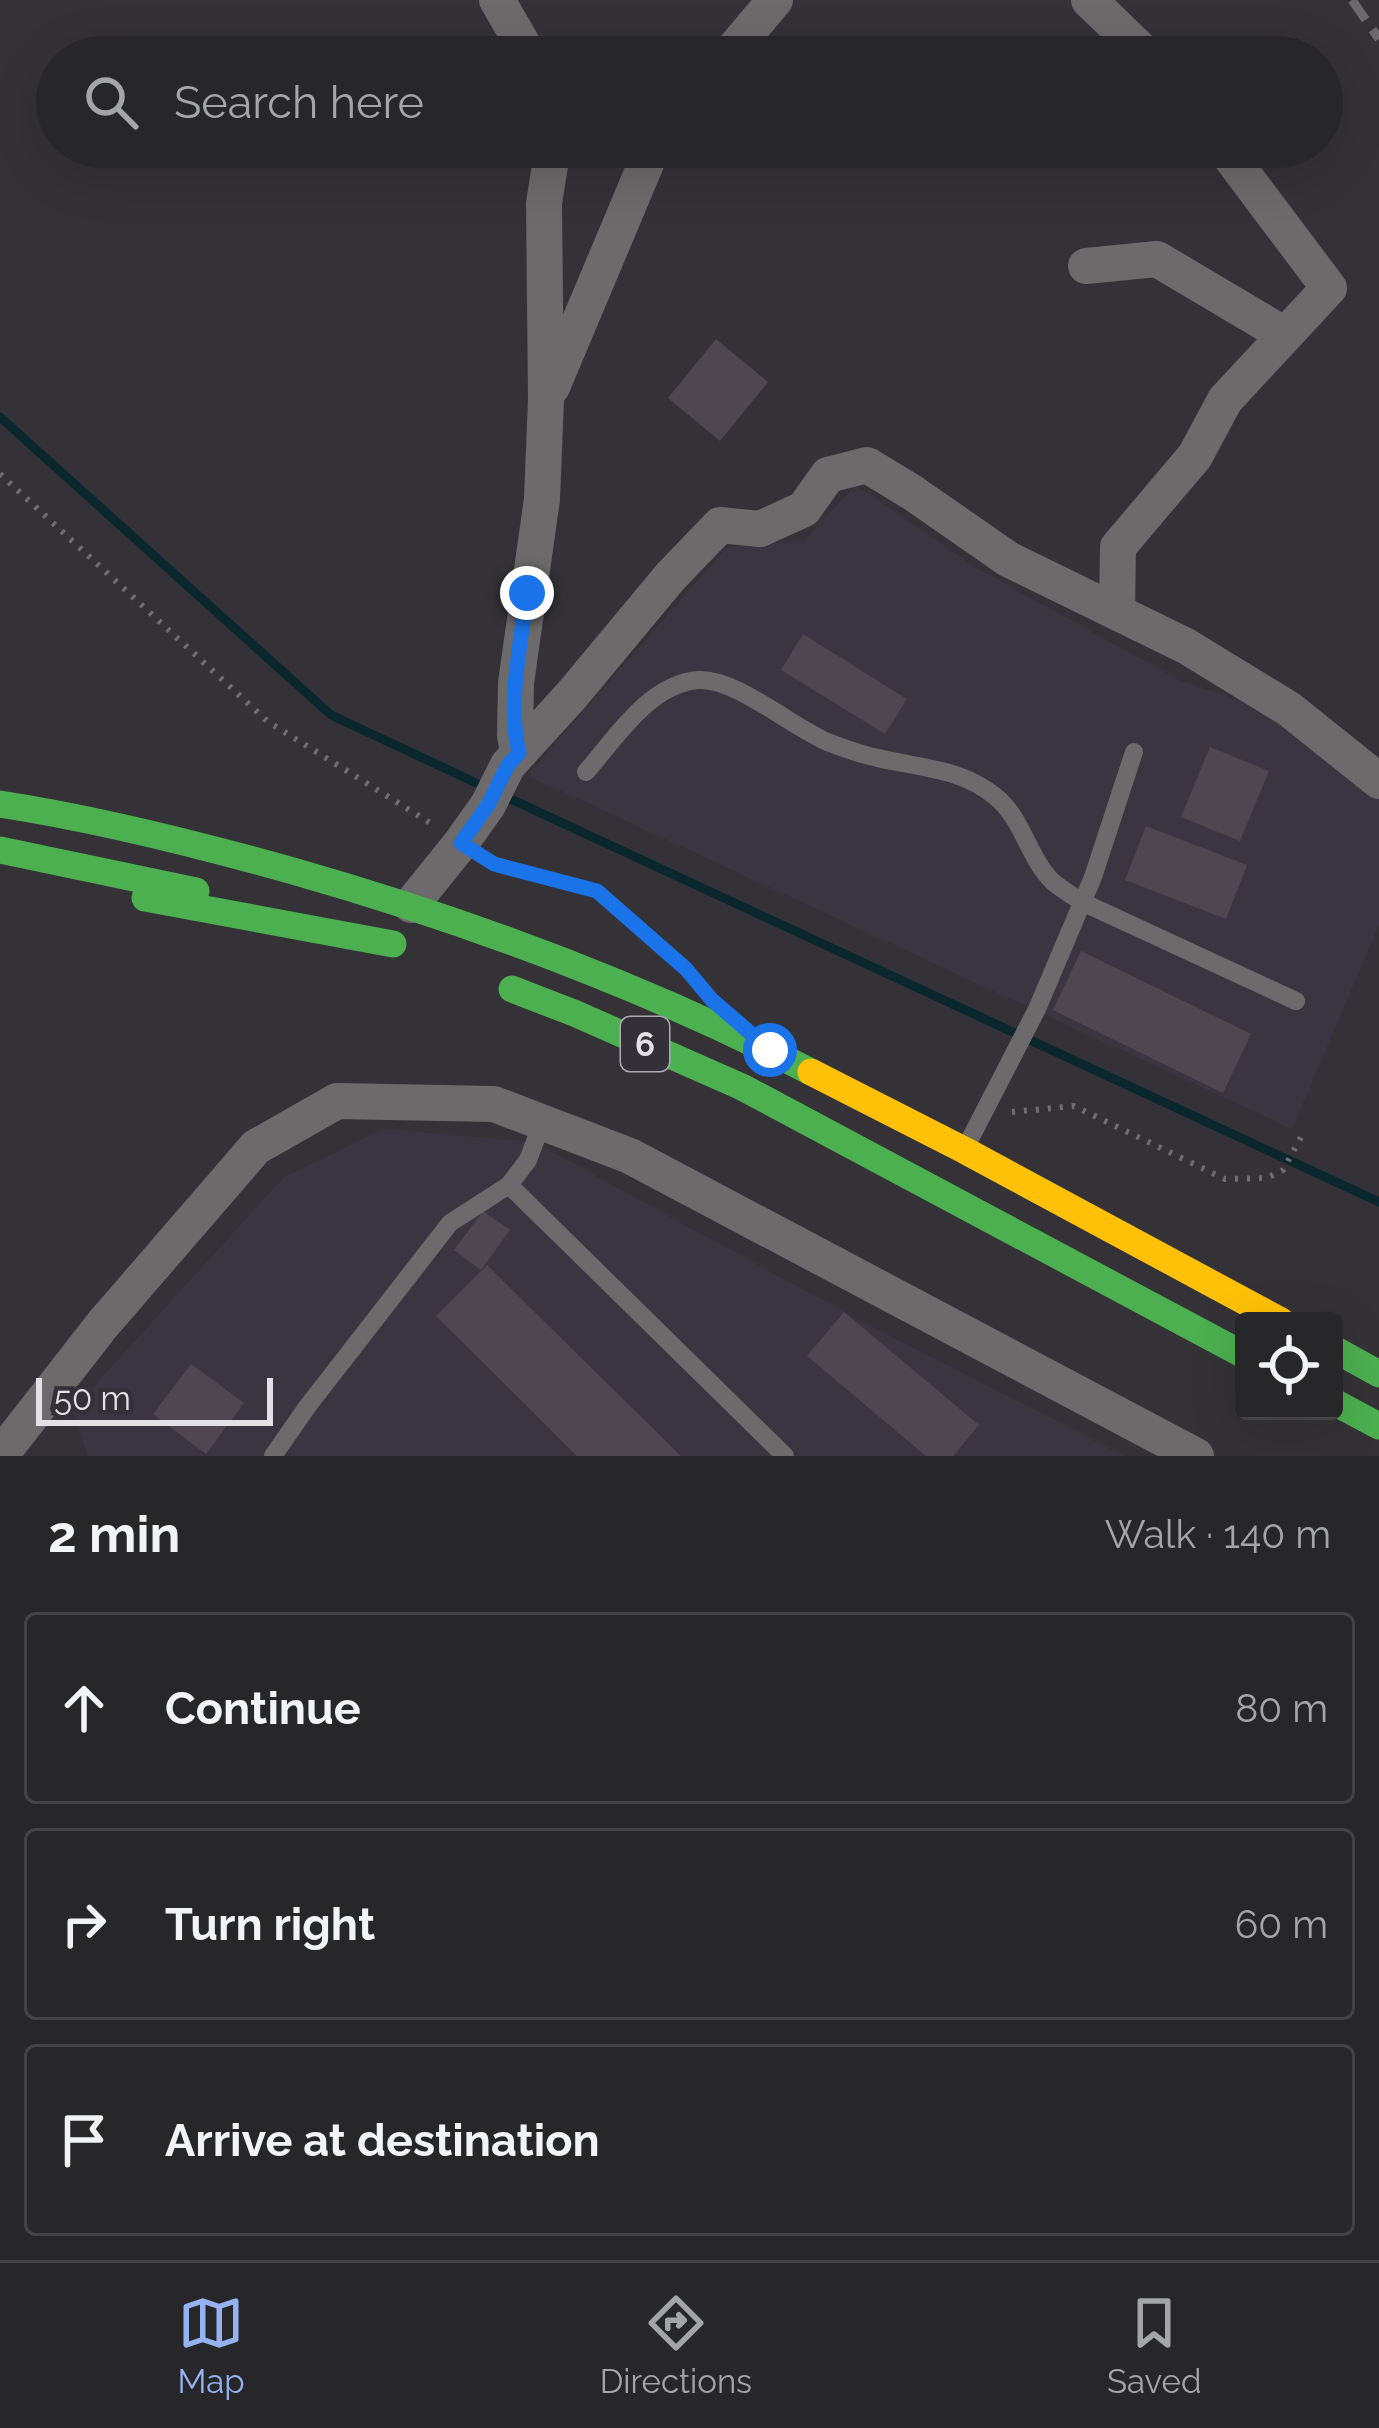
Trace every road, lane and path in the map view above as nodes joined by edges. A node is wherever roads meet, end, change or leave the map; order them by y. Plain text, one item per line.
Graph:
1 (496, 0) edge
2 (775, 0) edge
3 (1090, 0) edge
4 (517, 36) edge
5 (745, 36) edge
6 (1127, 36) edge
7 (550, 168) edge
8 (644, 168) edge
9 (1239, 168) edge
10 (1086, 266) dead end
11 (1286, 335) junction
12 (546, 399) junction
13 (0, 474) edge
14 (1117, 610) junction
15 (1134, 752) dead end
16 (514, 759) junction
17 (586, 772) dead end
18 (1379, 781) edge
19 (0, 804) edge
20 (461, 843) junction
21 (0, 850) edge
22 (0, 871) edge
23 (1082, 902) junction
24 (411, 904) junction
25 (668, 953) dead end
26 (494, 982) dead end
27 (1296, 1001) dead end
28 (983, 1115) junction
29 (542, 1123) junction
30 (1304, 1132) dead end
31 (964, 1150) junction
32 (509, 1185) junction
33 (1264, 1312) edge
34 (1235, 1349) edge
35 (1343, 1354) edge
36 (1379, 1374) edge
37 (1343, 1407) edge
38 (1379, 1426) edge
39 (0, 1456) edge
40 (273, 1456) edge
41 (785, 1456) edge
42 (1196, 1456) edge

1 - 4 street
2 - 5 street
3 - 6 street
7 - 12 street
8 - 12 street
9 - 11 street
10 - 11 street
11 - 14 street
12 - 16 street
13 - 20 path
14 - 16 street
14 - 18 street
15 - 23 lane
16 - 20 street
17 - 23 lane
19 - 24 highway, 6
20 - 24 street
20 - 25 path
21 - 22 highway
23 - 27 lane
23 - 28 lane
24 - 31 highway, 6
26 - 34 highway, 6
28 - 30 path
28 - 31 lane
29 - 32 lane
29 - 39 street
29 - 42 street
31 - 33 highway, 6
32 - 40 lane
32 - 41 lane
35 - 36 highway
37 - 38 highway

